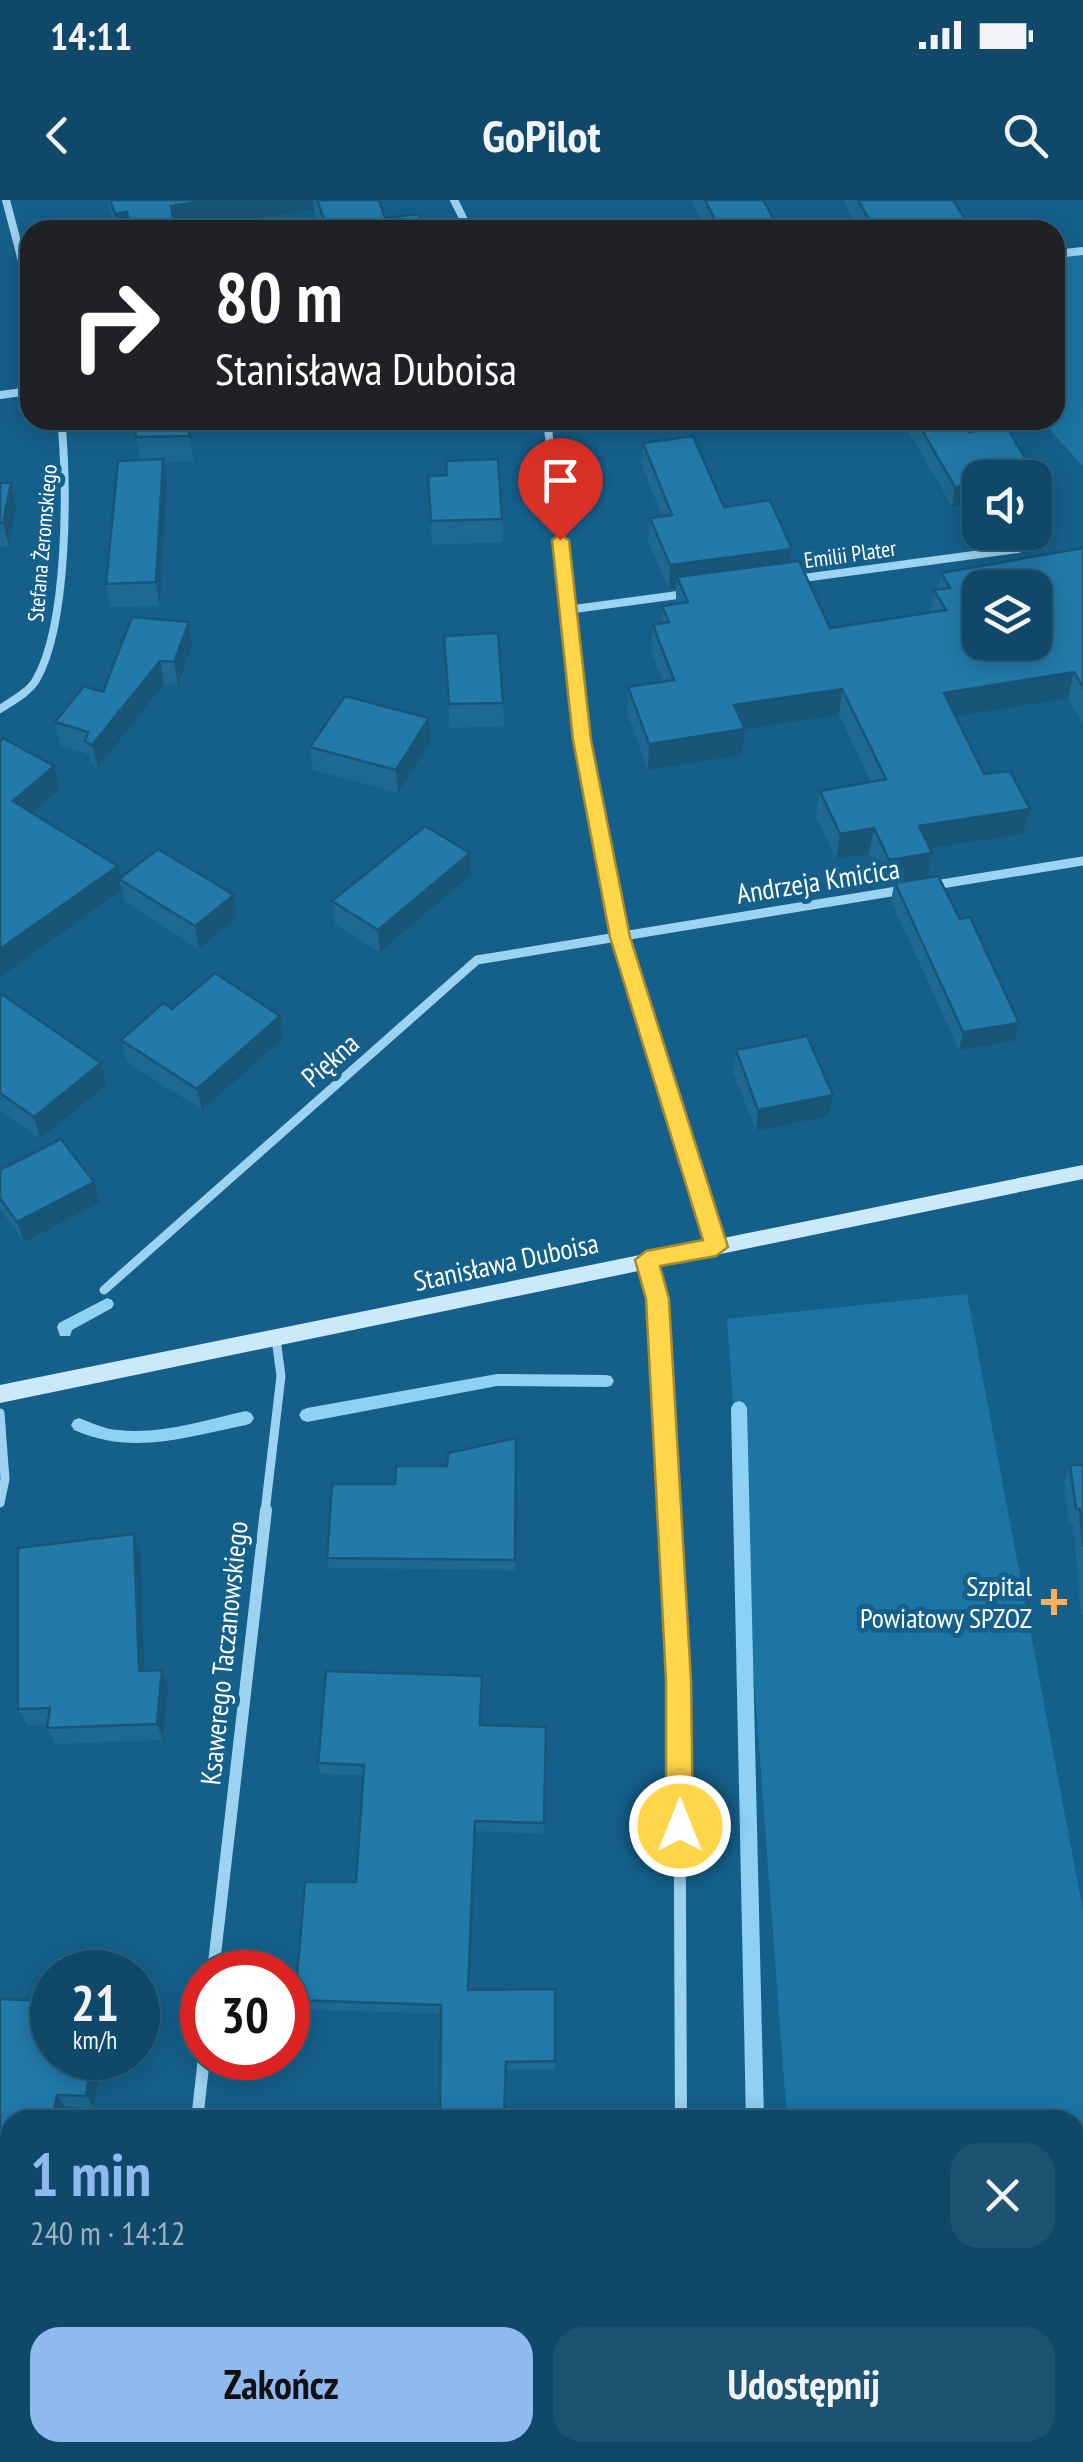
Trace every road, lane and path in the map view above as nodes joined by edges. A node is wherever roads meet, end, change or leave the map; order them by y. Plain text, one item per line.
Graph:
1 (6, 200) edge
2 (20, 253) edge
3 (63, 430) edge
4 (548, 430) edge
5 (1004, 550) edge
6 (783, 581) edge
7 (704, 592) edge
8 (567, 610) junction
9 (0, 709) edge
10 (1083, 861) edge
11 (620, 937) junction
12 (1083, 1172) edge
13 (716, 1247) junction
14 (646, 1260) junction
15 (104, 1290) dead end
16 (276, 1338) junction
17 (0, 1394) edge
18 (0, 1413) edge
19 (0, 1503) edge
20 (216, 1950) edge
21 (201, 2080) edge
22 (197, 2110) edge
23 (681, 2110) edge

1 - 2 street
3 - 9 street, Stefana Żeromskiego
4 - 8 street
5 - 6 street, Emilii Plater
7 - 8 street
8 - 11 street
10 - 11 street, Andrzeja Kmicica
11 - 13 street
11 - 15 street, Piękna
12 - 13 street, Stanisława Duboisa
13 - 14 street, Stanisława Duboisa
14 - 16 street, Stanisława Duboisa
14 - 23 street
16 - 17 street, Stanisława Duboisa
16 - 20 street, Ksawerego Taczanowskiego
18 - 19 street
21 - 22 street

